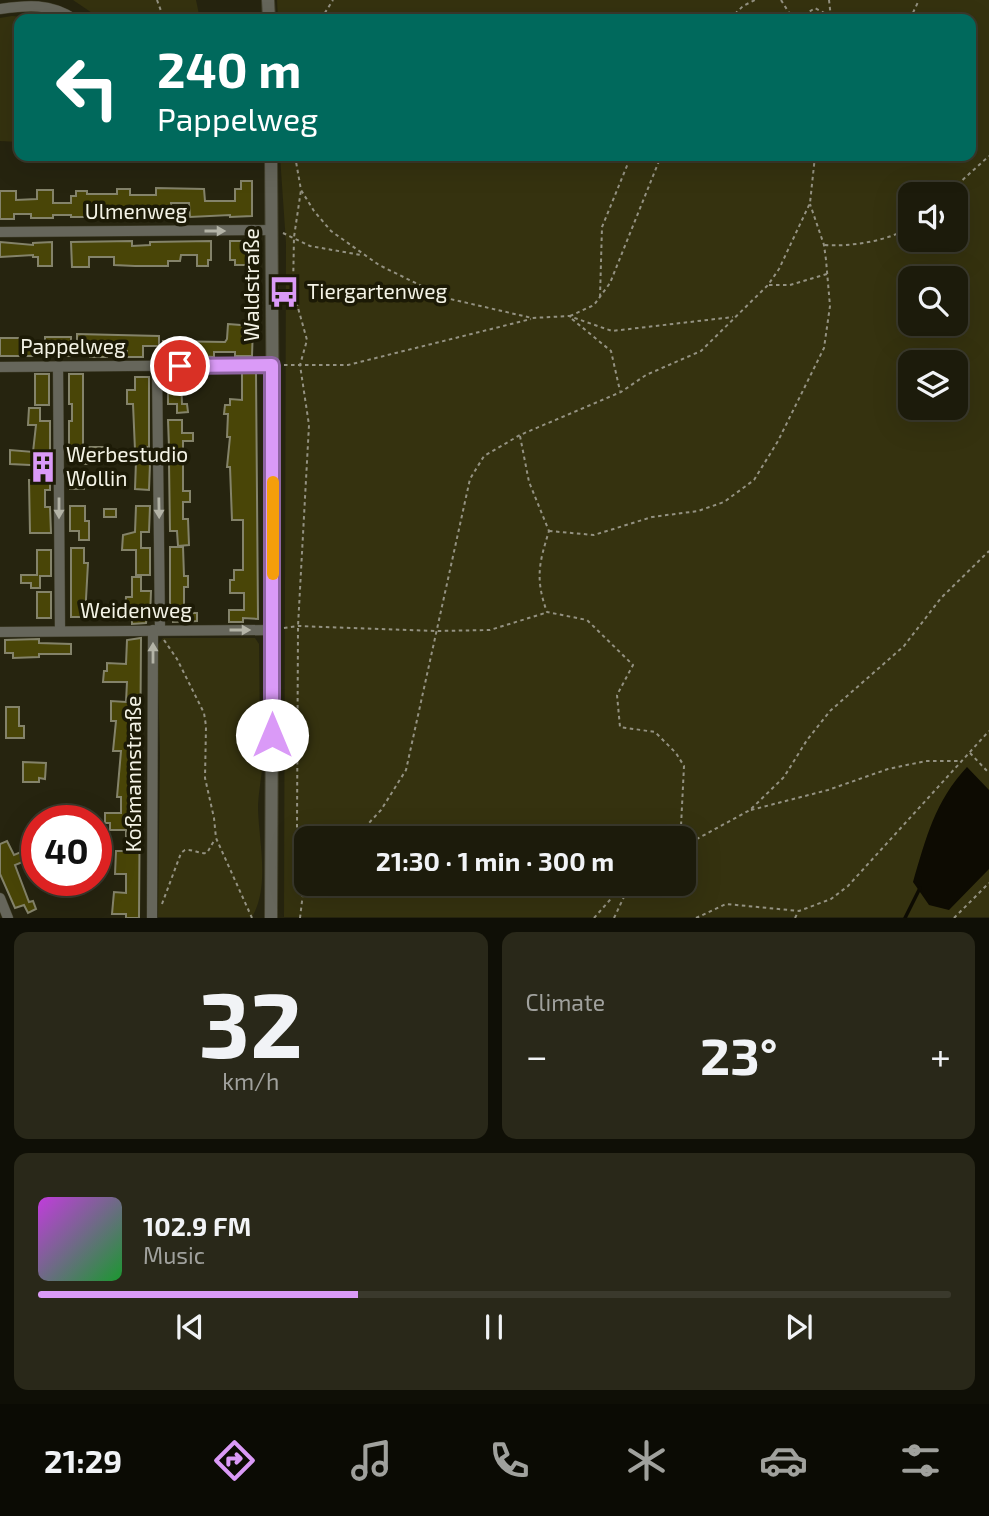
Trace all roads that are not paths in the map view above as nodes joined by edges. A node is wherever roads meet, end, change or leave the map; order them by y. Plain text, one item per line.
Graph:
1 (0, 9) edge
2 (66, 14) edge
3 (271, 161) edge
4 (272, 230) junction
5 (0, 232) edge
6 (272, 365) junction
7 (58, 366) junction
8 (157, 366) junction
9 (0, 367) edge
10 (157, 630) junction
11 (273, 630) junction
12 (60, 631) junction
13 (0, 632) edge
14 (0, 898) edge
15 (8, 918) edge
16 (152, 918) edge
17 (271, 918) edge

1 - 2 street
3 - 4 street, Waldstraße
5 -> 4 street, Ulmenweg
4 - 6 street, Waldstraße
6 - 8 street, Pappelweg
6 - 11 street, Waldstraße
7 - 8 street, Pappelweg
7 - 9 street, Pappelweg
7 -> 12 street
8 -> 10 street, Koßmannstraße
10 -> 11 street, Weidenweg
10 - 12 street, Weidenweg
16 -> 10 street, Koßmannstraße
11 - 17 street, Waldstraße
12 - 13 street, Weidenweg
14 - 15 street

